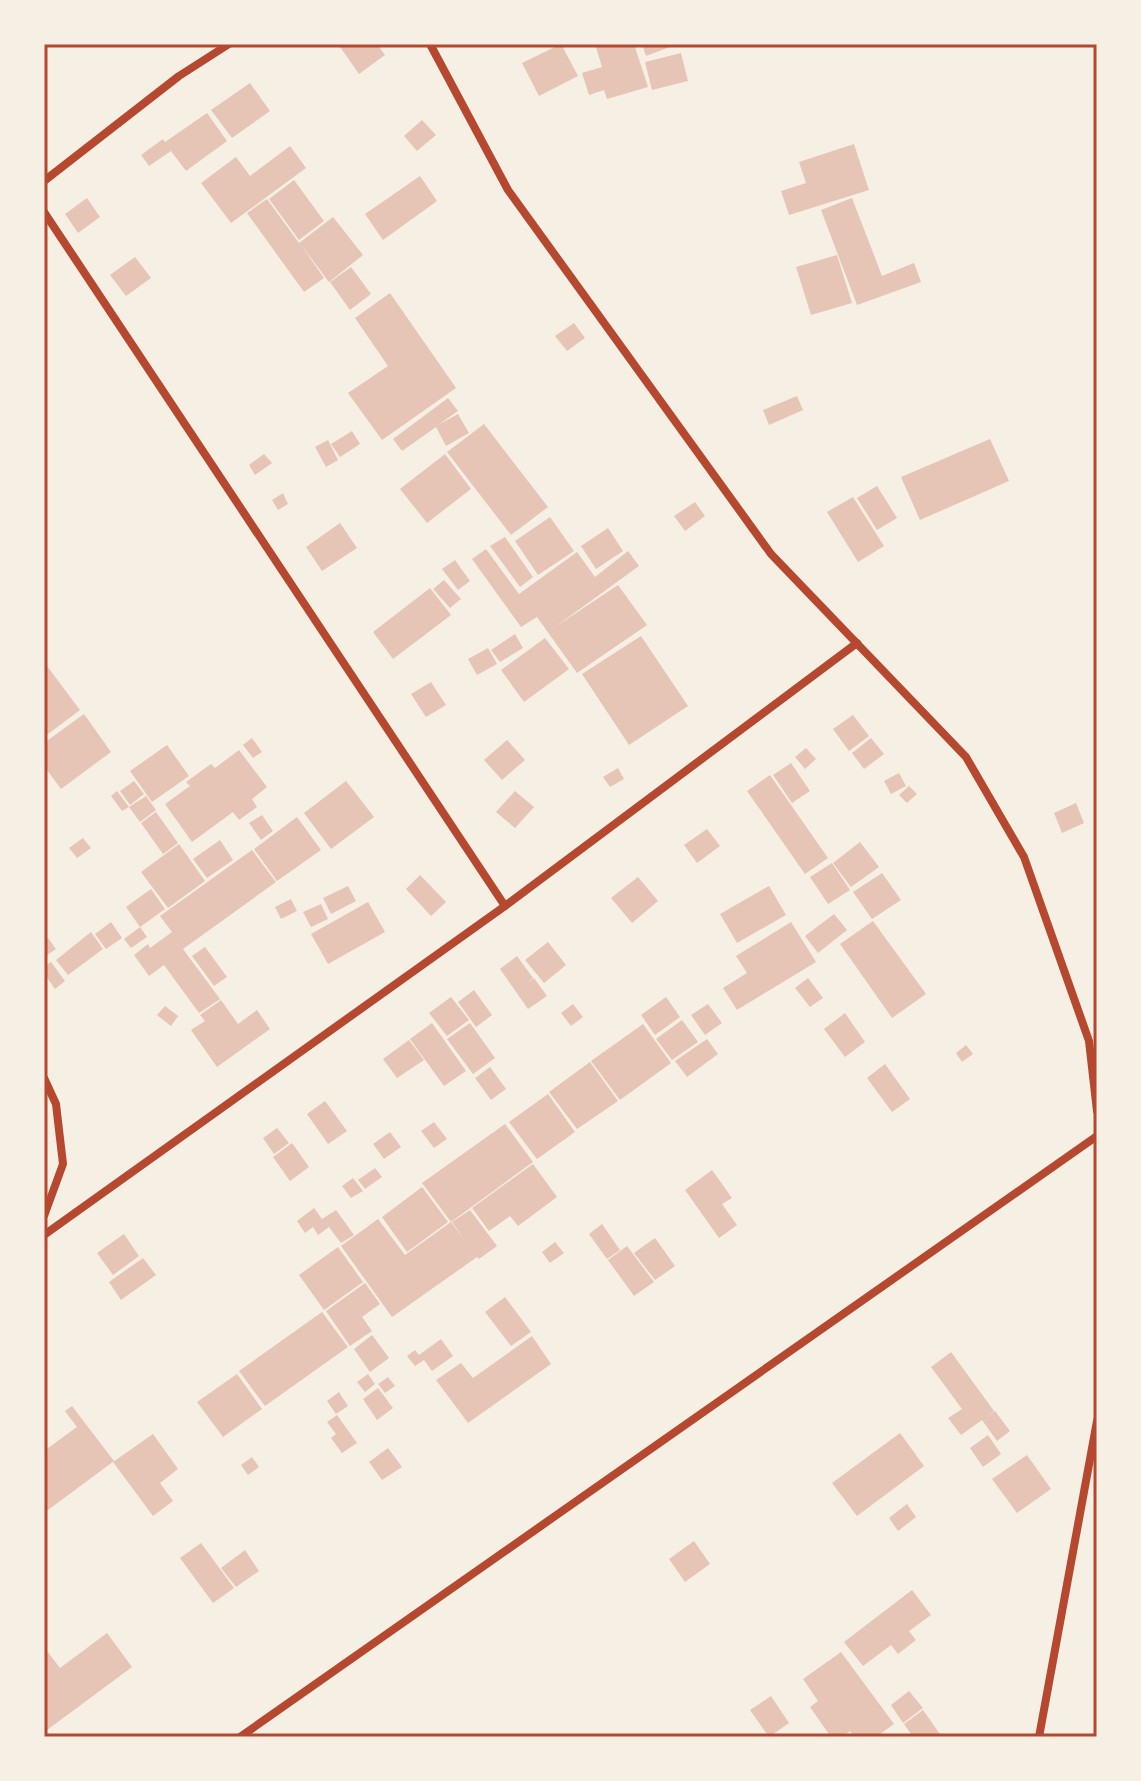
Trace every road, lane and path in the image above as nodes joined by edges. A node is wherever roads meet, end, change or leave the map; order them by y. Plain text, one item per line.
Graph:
1 (229, 44) edge
2 (430, 44) edge
3 (44, 181) edge
4 (44, 212) edge
5 (857, 643) junction
6 (505, 906) junction
7 (44, 1078) edge
8 (1097, 1111) edge
9 (1097, 1136) edge
10 (44, 1216) edge
11 (44, 1235) edge
12 (1097, 1421) edge
13 (240, 1737) edge
14 (1039, 1737) edge

1 - 3 street
2 - 5 street
4 - 6 street
5 - 6 street
5 - 8 street
6 - 11 street
7 - 10 street
9 - 13 street
12 - 14 street

